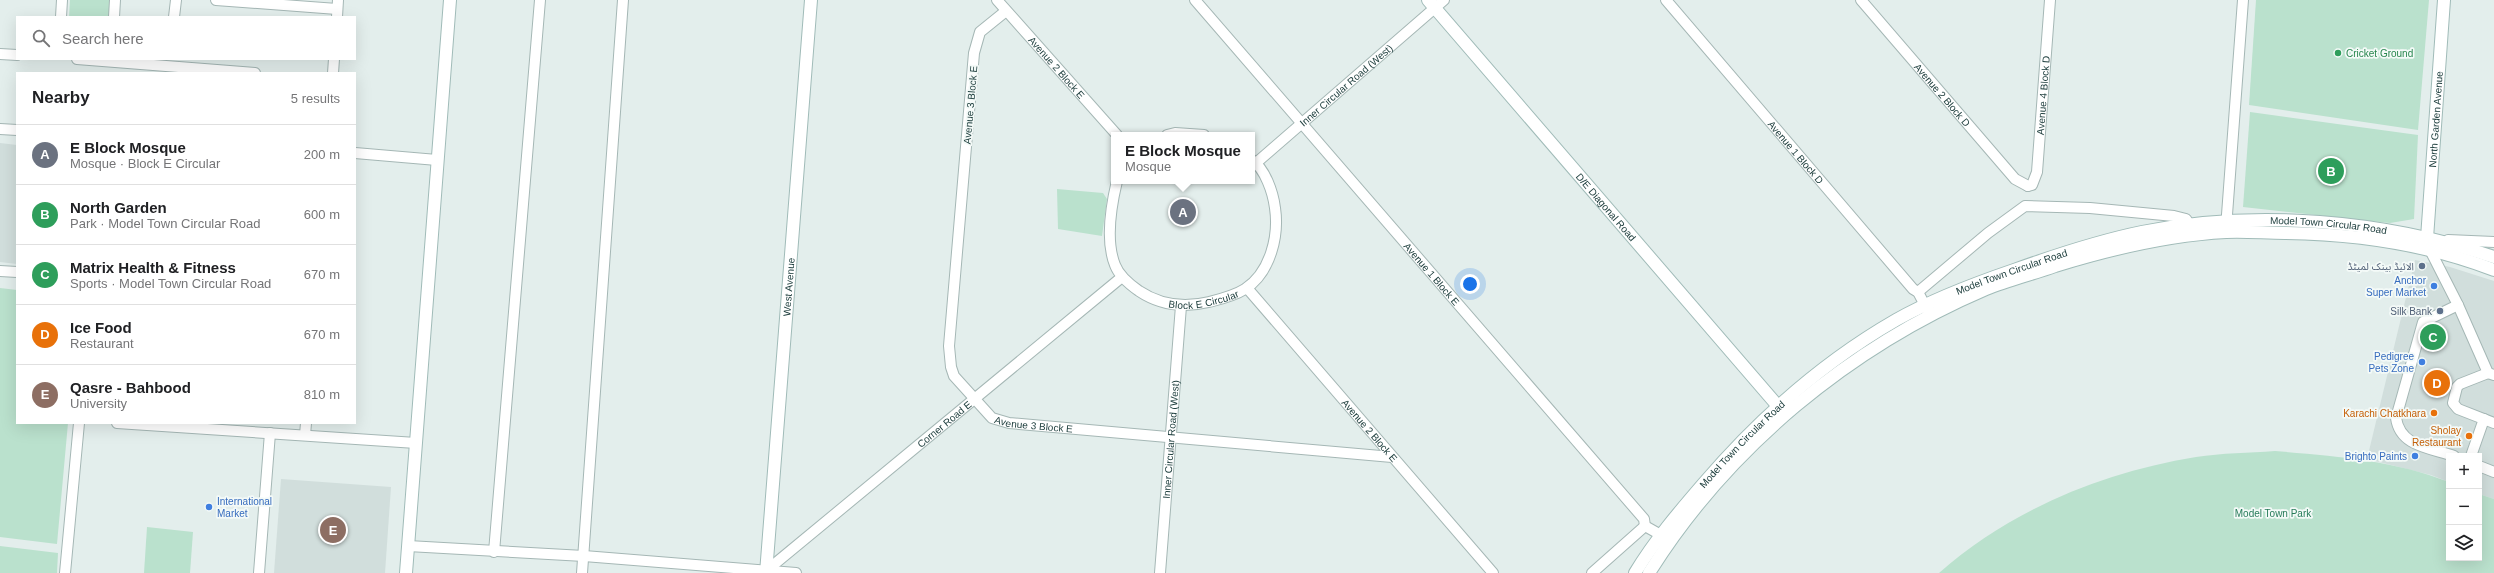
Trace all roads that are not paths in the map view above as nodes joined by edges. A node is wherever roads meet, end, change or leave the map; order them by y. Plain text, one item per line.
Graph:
1 (62, 0) edge
2 (115, 0) edge
3 (176, 0) edge
4 (216, 0) edge
5 (450, 0) edge
6 (540, 0) edge
7 (623, 0) edge
8 (811, 0) edge
9 (997, 0) edge
10 (1195, 0) edge
11 (1666, 0) edge
12 (2050, 0) edge
13 (2243, 0) edge
14 (2444, 0) edge
15 (1866, 2) edge
16 (1436, 3) edge
17 (337, 9) edge
18 (1006, 11) junction
19 (61, 16) edge
20 (114, 16) edge
21 (174, 16) edge
22 (0, 54) edge
23 (16, 55) edge
24 (110, 60) edge
25 (334, 60) edge
26 (169, 67) edge
27 (241, 72) edge
28 (333, 72) edge
29 (1302, 125) junction
30 (0, 129) edge
31 (16, 130) edge
32 (1114, 132) edge
33 (356, 153) edge
34 (437, 160) junction
35 (1255, 160) edge
36 (1255, 163) edge
37 (1117, 184) edge
38 (2028, 186) junction
39 (2030, 205) junction
40 (2190, 225) junction
41 (2226, 227) junction
42 (2494, 242) edge
43 (2428, 244) junction
44 (2494, 257) edge
45 (2494, 270) edge
46 (0, 271) edge
47 (16, 272) edge
48 (1122, 277) junction
49 (1247, 288) junction
50 (1918, 292) junction
51 (1925, 304) junction
52 (2458, 305) junction
53 (1181, 306) junction
54 (1931, 316) junction
55 (2491, 374) edge
56 (976, 398) junction
57 (1782, 410) junction
58 (2489, 421) edge
59 (78, 424) edge
60 (132, 424) edge
61 (306, 424) edge
62 (270, 433) junction
63 (305, 436) junction
64 (1172, 439) junction
65 (416, 443) junction
66 (2446, 453) edge
67 (2473, 453) edge
68 (1392, 457) junction
69 (2482, 467) edge
70 (2494, 472) edge
71 (1645, 526) junction
72 (1660, 534) junction
73 (1671, 540) junction
74 (408, 546) junction
75 (494, 552) junction
76 (584, 556) junction
77 (766, 572) edge
78 (65, 573) edge
79 (259, 573) edge
80 (406, 573) edge
81 (582, 573) edge
82 (796, 573) edge
83 (1160, 573) edge
84 (1493, 573) edge
85 (1592, 573) edge
86 (1635, 573) edge
87 (1649, 573) edge

1 - 19 street
2 - 20 street
3 - 21 street
4 - 17 street
5 - 34 street
6 - 75 street
7 - 76 street
8 - 77 street, West Avenue
9 - 18 street, Avenue 2 Block E
10 - 29 street, Avenue 1 Block E
11 - 50 street, Avenue 1 Block D
12 - 38 street, Avenue 4 Block D
13 - 41 street
14 - 43 street, North Garden Avenue
15 - 38 street, Avenue 2 Block D
16 - 29 street, Inner Circular Road (West)
16 - 57 street, D/E Diagonal Road
18 - 32 street, Avenue 2 Block E
18 - 56 street, Avenue 3 Block E
22 - 23 street
24 - 26 street
25 - 28 street
26 - 27 street
29 - 35 street, Inner Circular Road (West)
29 - 71 street, Avenue 1 Block E
30 - 31 street
33 - 34 street
34 - 65 street
36 - 49 street, Block E Circular
37 - 48 street, Block E Circular
38 - 39 street
39 - 40 street
39 - 50 street
40 - 41 street, Model Town Circular Road
40 - 51 street, Model Town Circular Road
41 - 43 street, Model Town Circular Road
41 - 54 street, Model Town Circular Road
42 - 43 street
43 - 44 street, Model Town Circular Road
43 - 45 street, Model Town Circular Road
43 - 52 street
46 - 47 street
48 - 53 street, Block E Circular
48 - 56 street, Corner Road E
49 - 53 street, Block E Circular
49 - 68 street, Avenue 2 Block E
50 - 51 street, Avenue 1 Block D
51 - 54 street, Avenue 1 Block D
51 - 57 street, Model Town Circular Road
52 - 55 street
52 - 66 street
53 - 64 street, Inner Circular Road (West)
54 - 57 street, Model Town Circular Road
55 - 58 street
56 - 64 street, Avenue 3 Block E
56 - 77 street, Corner Road E
57 - 72 street, Model Town Circular Road
57 - 73 street, Model Town Circular Road
58 - 67 street
59 - 78 street
60 - 62 street
61 - 63 street
62 - 63 street
62 - 79 street
63 - 65 street
64 - 68 street, Avenue 3 Block E
64 - 83 street, Inner Circular Road (West)
65 - 74 street
68 - 84 street, Avenue 2 Block E
69 - 70 street
71 - 72 street
71 - 85 street
72 - 73 street
72 - 86 street, Model Town Circular Road
73 - 87 street, Model Town Circular Road
74 - 75 street
74 - 80 street
75 - 76 street
76 - 77 street
76 - 81 street
77 - 82 street

